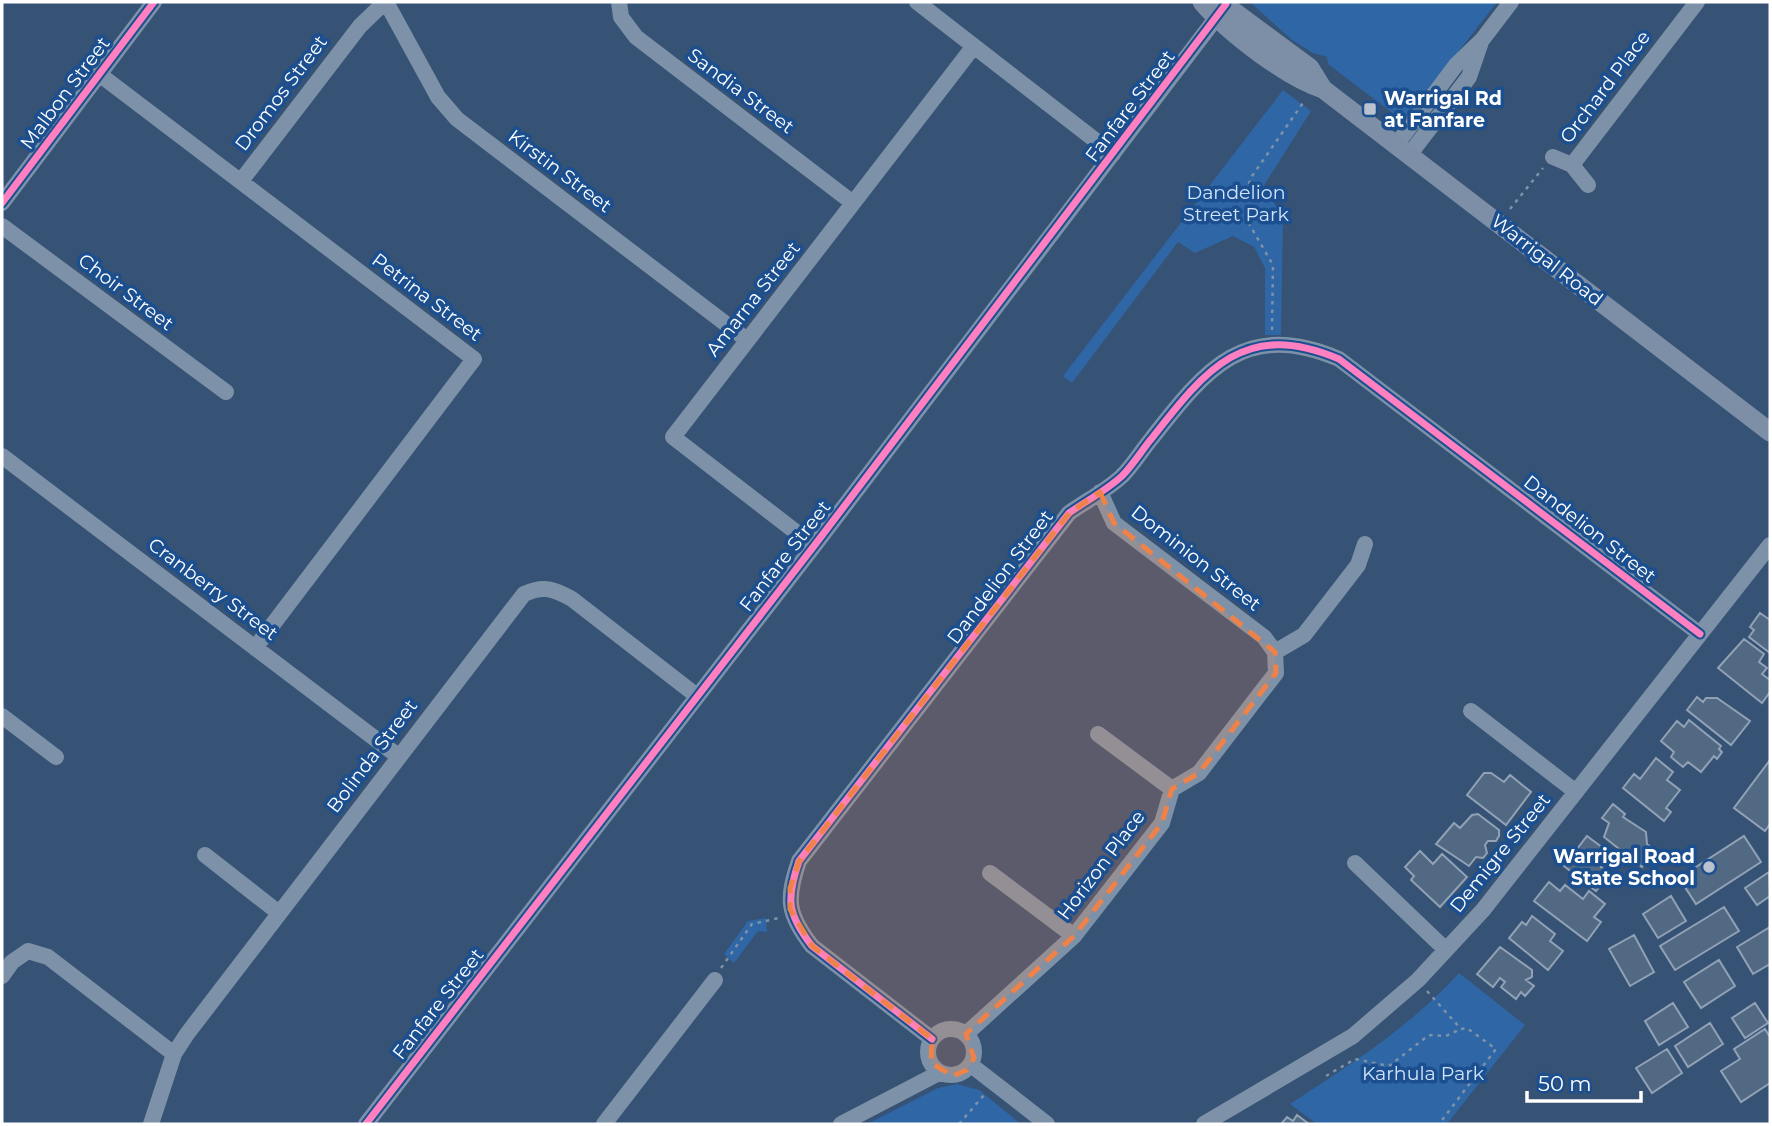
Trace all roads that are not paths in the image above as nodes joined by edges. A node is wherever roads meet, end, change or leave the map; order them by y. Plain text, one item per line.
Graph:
1 (153, 2) edge
2 (386, 2) edge
3 (619, 2) edge
4 (917, 2) edge
5 (1202, 2) edge
6 (1511, 2) edge
7 (1697, 2) edge
8 (1221, 8) edge
9 (974, 46) junction
10 (99, 74) junction
11 (1403, 150) junction
12 (1113, 154) junction
13 (1553, 157) road end
14 (1572, 165) junction
15 (241, 181) junction
16 (1588, 185) dead end
17 (2, 203) edge
18 (853, 203) junction
19 (2, 226) edge
20 (747, 340) junction
21 (226, 392) dead end
22 (1770, 432) edge
23 (2, 456) edge
24 (1100, 492) junction
25 (1365, 544) dead end
26 (1770, 545) edge
27 (814, 546) junction
28 (1700, 634) junction
29 (255, 648) junction
30 (1275, 652) junction
31 (697, 696) junction
32 (1472, 711) dead end
33 (2, 716) edge
34 (1098, 734) dead end
35 (398, 756) junction
36 (56, 757) dead end
37 (1172, 789) junction
38 (1576, 792) junction
39 (205, 855) dead end
40 (1355, 863) dead end
41 (990, 873) dead end
42 (279, 913) junction
43 (1074, 936) junction
44 (1446, 950) junction
45 (2, 976) edge
46 (715, 980) road end
47 (965, 1034) junction
48 (932, 1039) junction
49 (174, 1054) junction
50 (971, 1065) junction
51 (939, 1073) junction
52 (1215, 1121) edge
53 (151, 1124) edge
54 (366, 1124) edge
55 (604, 1124) edge
56 (841, 1124) edge
57 (1048, 1124) edge

1 - 10 street, Malbon Street
2 - 15 street, Dromos Street
2 - 20 street, Kirstin Street
3 - 18 street, Sandia Street
4 - 9 street
5 - 8 main road, Warrigal Road
6 - 11 street
7 - 14 street, Orchard Place
8 - 11 main road, Warrigal Road
8 - 12 street, Fanfare Street
9 - 12 street
9 - 18 street, Amarna Street
10 - 15 street, Petrina Street
10 - 17 street, Malbon Street
11 - 22 main road, Warrigal Road
12 - 27 street, Fanfare Street
13 - 14 street
14 - 16 street
15 - 29 street, Petrina Street
18 - 20 street, Amarna Street
19 - 21 street, Choir Street
20 - 27 street, Amarna Street
23 - 29 street, Cranberry Street
24 - 28 street, Dandelion Street
24 - 30 street, Dominion Street
24 - 48 street, Dandelion Street
25 - 30 street
26 - 28 street, Demigre Street
27 - 31 street, Fanfare Street
28 - 38 street, Demigre Street
29 - 35 street, Cranberry Street
30 - 37 street
31 - 35 street, Bolinda Street
31 - 54 street, Fanfare Street
32 - 38 street
33 - 36 street
34 - 37 street
35 - 42 street, Bolinda Street
37 - 43 street, Horizon Place
38 - 44 street, Demigre Street
39 - 42 street
40 - 44 street
41 - 43 street
42 - 49 street, Bolinda Street
43 - 47 street, Horizon Place
44 - 52 street, Demigre Street
45 - 49 street
46 - 55 street
47 - 48 street
47 - 50 street
48 - 51 street
49 - 53 street, Bolinda Street
50 - 51 street
50 - 57 street
51 - 56 street

